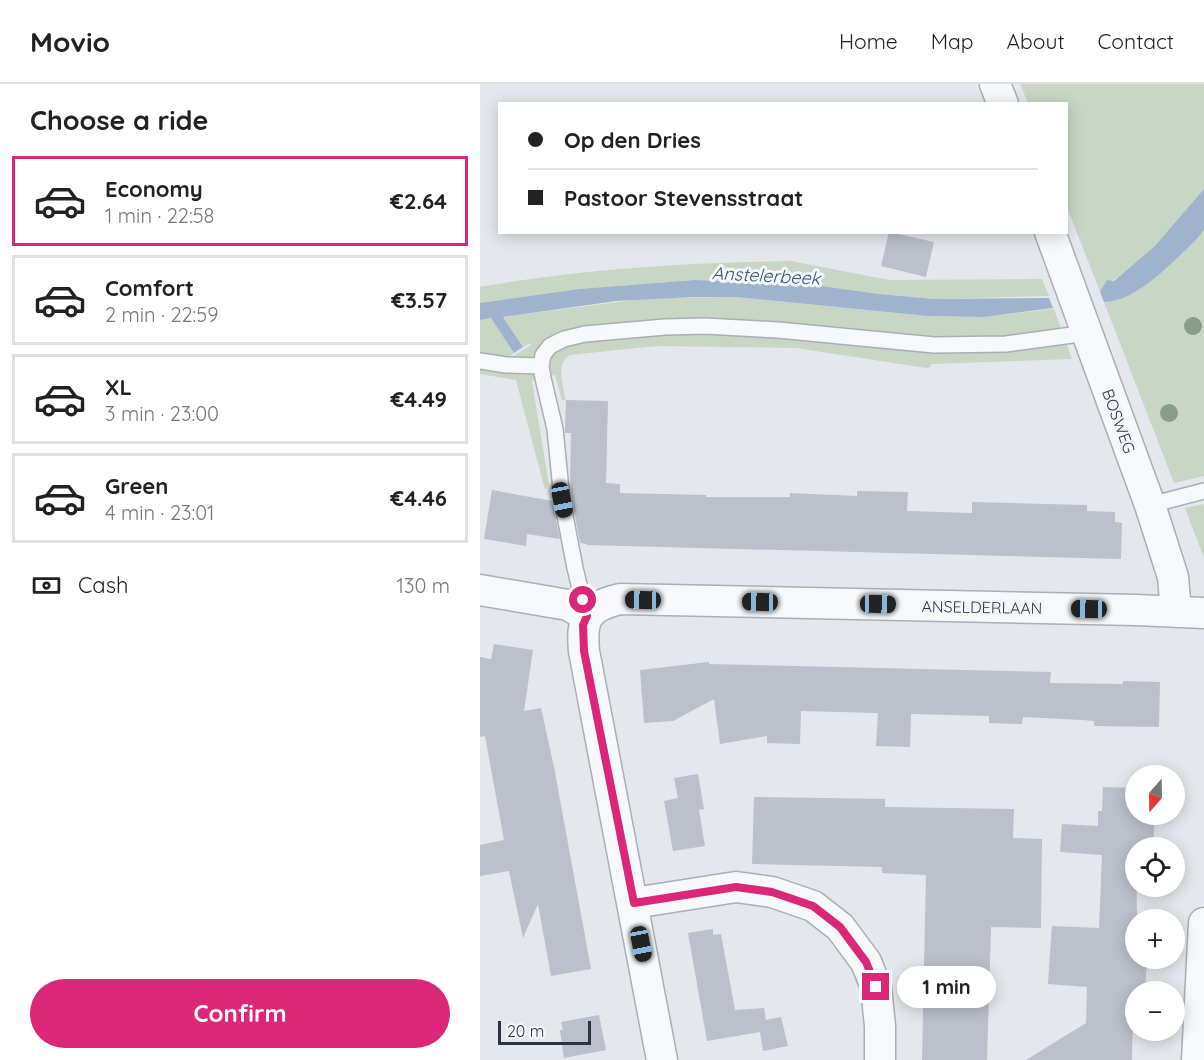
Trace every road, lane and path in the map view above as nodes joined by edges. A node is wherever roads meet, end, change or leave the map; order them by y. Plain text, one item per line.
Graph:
1 (995, 84) edge
2 (1002, 102) edge
3 (1051, 234) edge
4 (1087, 333) junction
5 (480, 361) edge
6 (541, 366) junction
7 (1204, 491) edge
8 (1150, 505) junction
9 (480, 590) edge
10 (1190, 613) edge
11 (587, 616) junction
12 (634, 903) junction
13 (1204, 923) edge
14 (662, 1060) edge
15 (880, 1060) edge
16 (1197, 1060) edge

1 - 2 street
3 - 4 street, BOSWEG
4 - 6 lane
4 - 8 street, BOSWEG
5 - 6 lane
6 - 11 lane
7 - 8 lane
8 - 10 street, BOSWEG
9 - 11 street
10 - 11 street, ANSELDERLAAN
11 - 12 street
12 - 14 street
12 - 15 street
13 - 16 street

